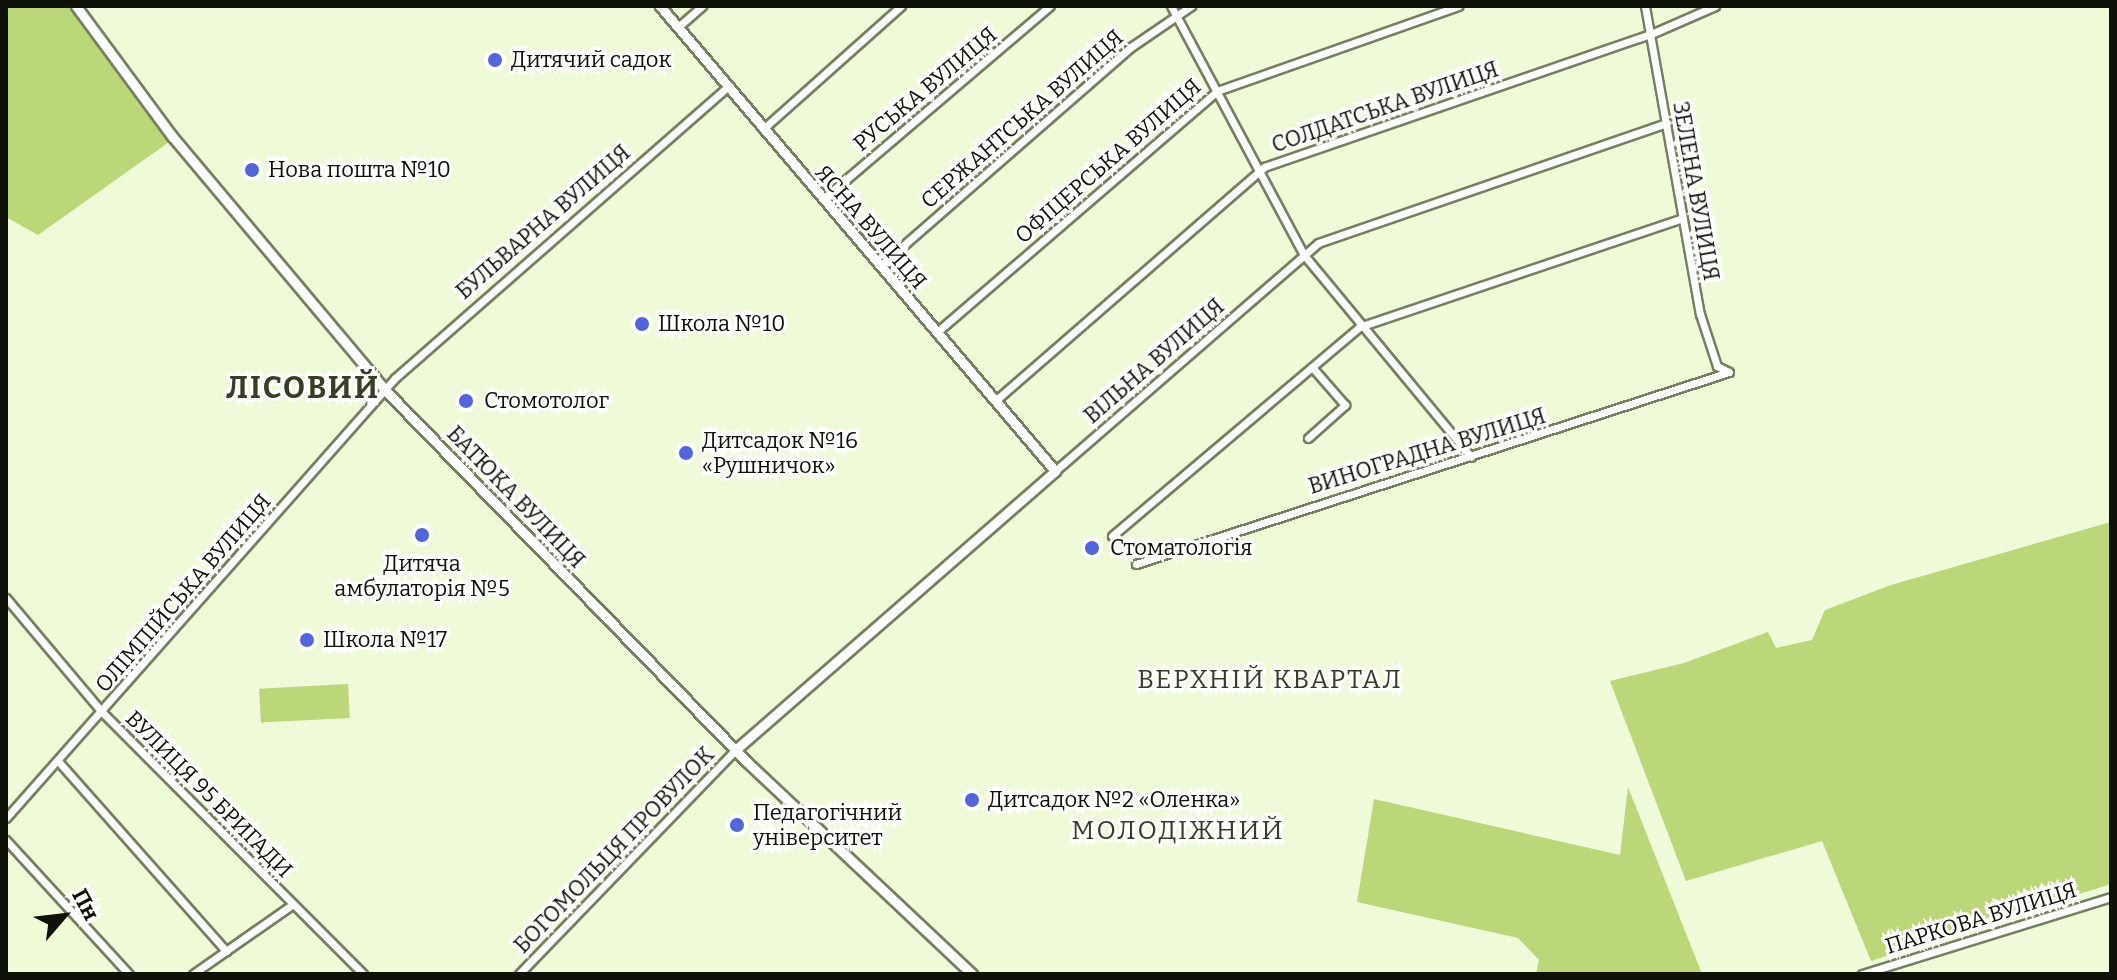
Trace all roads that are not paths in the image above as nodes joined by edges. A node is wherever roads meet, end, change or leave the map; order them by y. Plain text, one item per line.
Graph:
1 (76, 6) edge
2 (660, 6) edge
3 (702, 6) edge
4 (901, 6) edge
5 (1050, 6) edge
6 (1171, 6) edge
7 (1191, 6) edge
8 (1459, 6) edge
9 (1645, 6) edge
10 (1715, 6) edge
11 (1175, 15) junction
12 (678, 27) junction
13 (1651, 34) junction
14 (728, 86) junction
15 (1217, 91) junction
16 (1667, 123) junction
17 (763, 129) junction
18 (1257, 175) junction
19 (823, 199) junction
20 (1680, 219) junction
21 (1304, 255) junction
22 (881, 265) junction
23 (1359, 327) junction
24 (937, 332) junction
25 (1312, 367) junction
26 (1729, 372) joint
27 (385, 390) junction
28 (995, 401) junction
29 (1308, 438) dead end
30 (1471, 457) junction
31 (1055, 471) junction
32 (1112, 536) dead end
33 (1136, 564) dead end
34 (6, 598) edge
35 (102, 712) junction
36 (735, 750) junction
37 (58, 761) junction
38 (6, 818) edge
39 (6, 840) edge
40 (2111, 897) edge
41 (293, 904) junction
42 (226, 951) junction
43 (129, 974) edge
44 (193, 974) edge
45 (363, 974) edge
46 (519, 974) edge
47 (972, 974) edge
48 (1862, 974) edge

1 - 27 street, БАТЮКА ВУЛИЦЯ
2 - 12 street, ЯСНА ВУЛИЦЯ
3 - 12 street
4 - 17 street
5 - 19 street, РУСЬКА ВУЛИЦЯ
6 - 11 street
7 - 11 street, СЕРЖАНТСЬКА ВУЛИЦЯ
8 - 15 street, ОФІЦЕРСЬКА ВУЛИЦЯ
9 - 13 street, ЗЕЛЕНА ВУЛИЦЯ
10 - 13 street, СОЛДАТСЬКА ВУЛИЦЯ
11 - 15 street
11 - 22 street, СЕРЖАНТСЬКА ВУЛИЦЯ
12 - 14 street, ЯСНА ВУЛИЦЯ
13 - 16 street, ЗЕЛЕНА ВУЛИЦЯ
13 - 18 street, СОЛДАТСЬКА ВУЛИЦЯ
14 - 17 street, ЯСНА ВУЛИЦЯ
14 - 27 street, БУЛЬВАРНА ВУЛИЦЯ
15 - 18 street
15 - 24 street, ОФІЦЕРСЬКА ВУЛИЦЯ
16 - 20 street, ЗЕЛЕНА ВУЛИЦЯ
16 - 21 street, ВІЛЬНА ВУЛИЦЯ
17 - 19 street, ЯСНА ВУЛИЦЯ
18 - 21 street
18 - 28 street, СОЛДАТСЬКА ВУЛИЦЯ
19 - 22 street, ЯСНА ВУЛИЦЯ
20 - 23 street
20 - 26 street, ЗЕЛЕНА ВУЛИЦЯ
21 - 23 street
21 - 31 street, ВІЛЬНА ВУЛИЦЯ
22 - 24 street, ЯСНА ВУЛИЦЯ
23 - 25 street
23 - 30 street
24 - 28 street, ЯСНА ВУЛИЦЯ
25 - 29 street
25 - 32 street
26 - 30 street, ВИНОГРАДНА ВУЛИЦЯ
27 - 35 street, ОЛІМПІЙСЬКА ВУЛИЦЯ
27 - 36 street, БАТЮКА ВУЛИЦЯ
28 - 31 street, ЯСНА ВУЛИЦЯ
30 - 33 street, ВИНОГРАДНА ВУЛИЦЯ
31 - 36 street, ВІЛЬНА ВУЛИЦЯ
34 - 35 street, ВУЛИЦЯ 95 БРИГАДИ
35 - 37 street, ОЛІМПІЙСЬКА ВУЛИЦЯ
35 - 41 street, ВУЛИЦЯ 95 БРИГАДИ
36 - 46 street, БОГОМОЛЬЦЯ ПРОВУЛОК
36 - 47 street, БАТЮКА ВУЛИЦЯ
37 - 38 street, ОЛІМПІЙСЬКА ВУЛИЦЯ
37 - 42 street
39 - 43 street
40 - 48 street, ПАРКОВА ВУЛИЦЯ
41 - 42 street
41 - 45 street, ВУЛИЦЯ 95 БРИГАДИ
42 - 44 street

